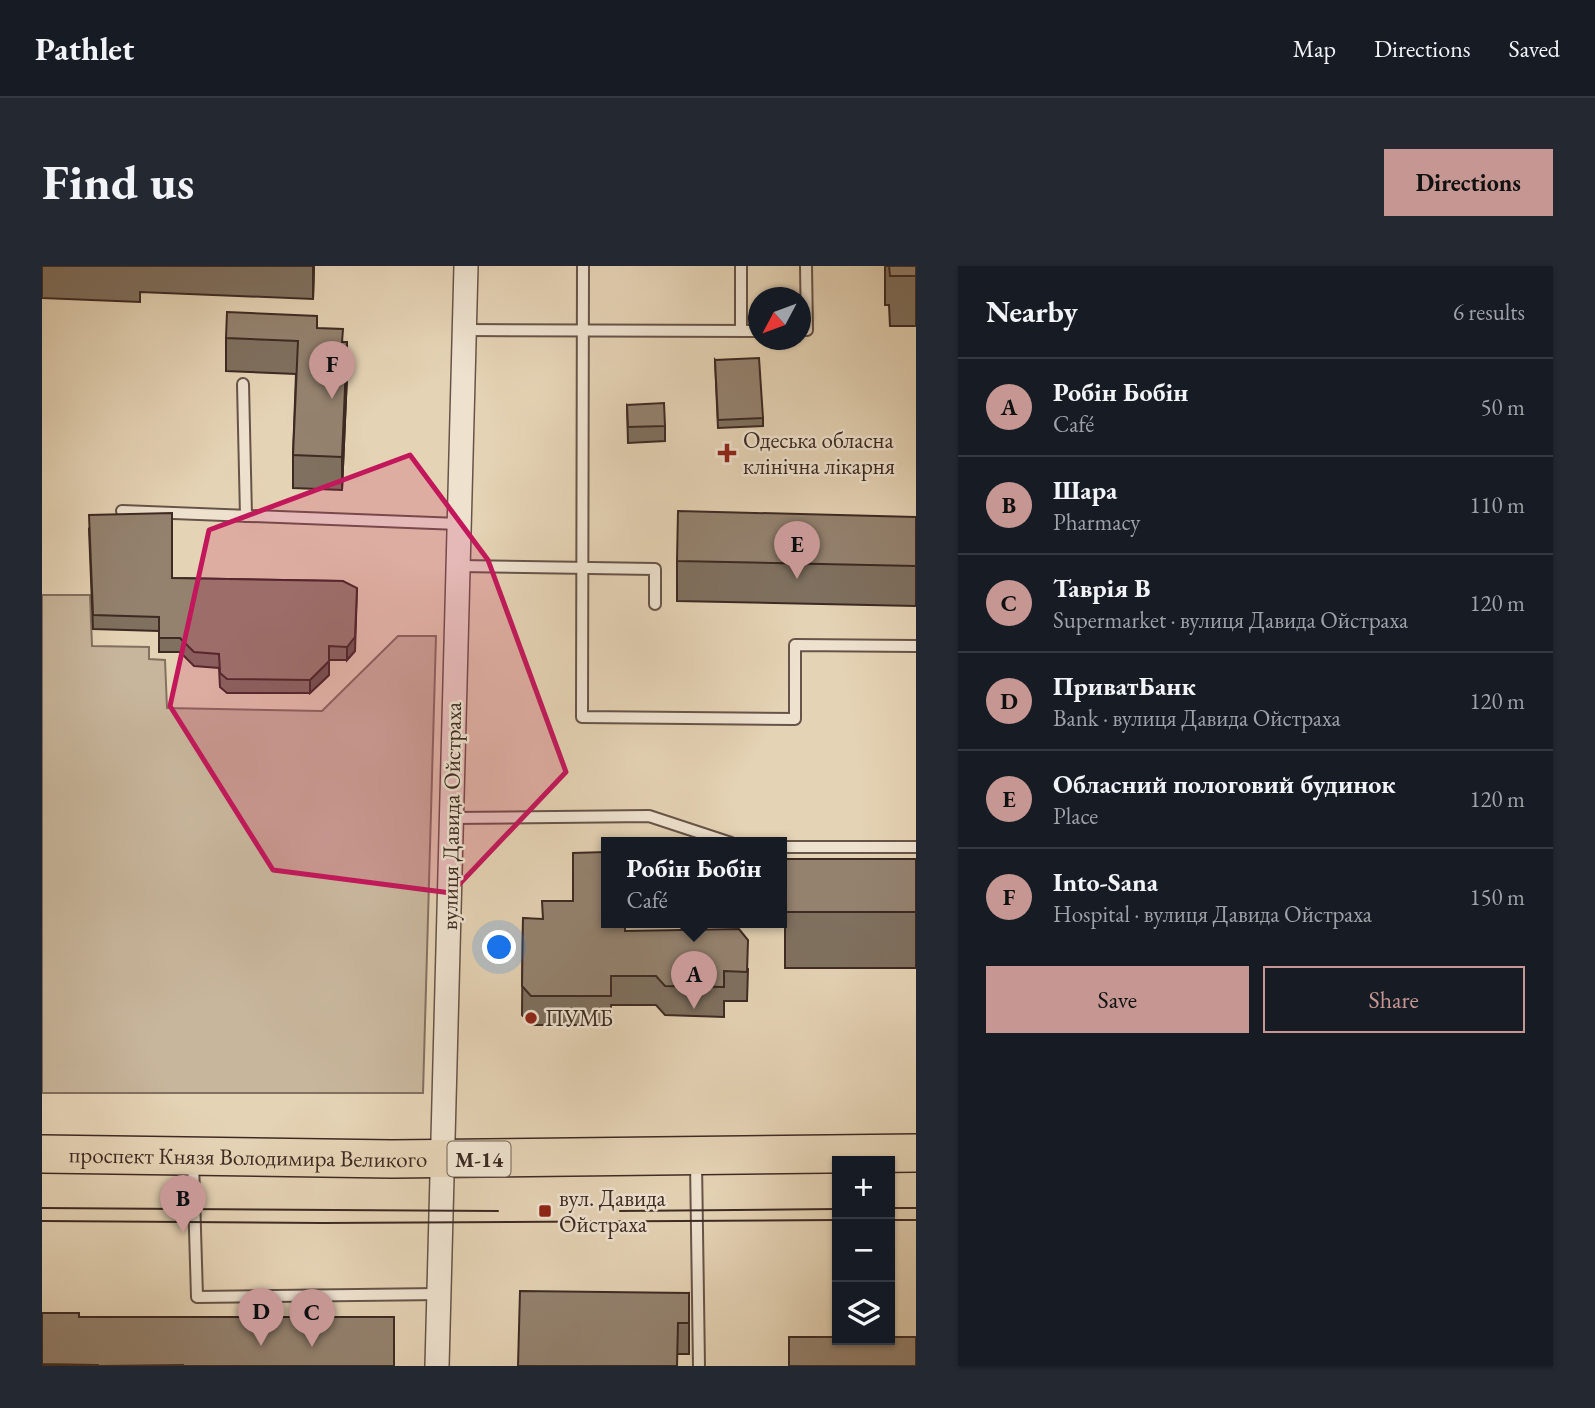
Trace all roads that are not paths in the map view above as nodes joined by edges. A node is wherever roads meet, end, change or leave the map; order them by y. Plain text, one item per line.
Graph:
1 (466, 266) edge
2 (583, 266) edge
3 (741, 266) edge
4 (806, 266) edge
5 (806, 287) edge
6 (464, 330) junction
7 (741, 331) junction
8 (748, 331) edge
9 (583, 332) junction
10 (243, 384) dead end
11 (122, 511) edge
12 (246, 516) junction
13 (459, 524) junction
14 (458, 566) junction
15 (582, 568) junction
16 (655, 604) dead end
17 (916, 646) edge
18 (451, 818) junction
19 (713, 837) edge
20 (787, 847) edge
21 (916, 847) edge
22 (916, 1153) edge
23 (42, 1154) edge
24 (193, 1155) junction
25 (696, 1157) junction
26 (442, 1158) junction
27 (439, 1294) junction
28 (437, 1366) edge
29 (699, 1366) edge

1 - 6 street, вулиця Давида Ойстраха
2 - 9 lane
3 - 7 lane
4 - 5 lane
6 - 9 lane
6 - 13 street, вулиця Давида Ойстраха
7 - 8 lane
7 - 9 lane
9 - 15 lane
10 - 12 lane
11 - 12 lane
12 - 13 lane
13 - 14 street, вулиця Давида Ойстраха
14 - 15 lane
14 - 18 street, вулиця Давида Ойстраха
15 - 16 lane
15 - 17 lane
18 - 19 lane
18 - 26 street, вулиця Давида Ойстраха
20 - 21 lane
22 - 25 highway, проспект Князя Володимира Великого / М-14
23 - 24 highway, проспект Князя Володимира Великого / М-14
24 - 26 highway, проспект Князя Володимира Великого / М-14
24 - 27 lane
25 - 26 highway, проспект Князя Володимира Великого / М-14
25 - 29 lane
26 - 27 street, вулиця Давида Ойстраха
27 - 28 street, вулиця Давида Ойстраха

